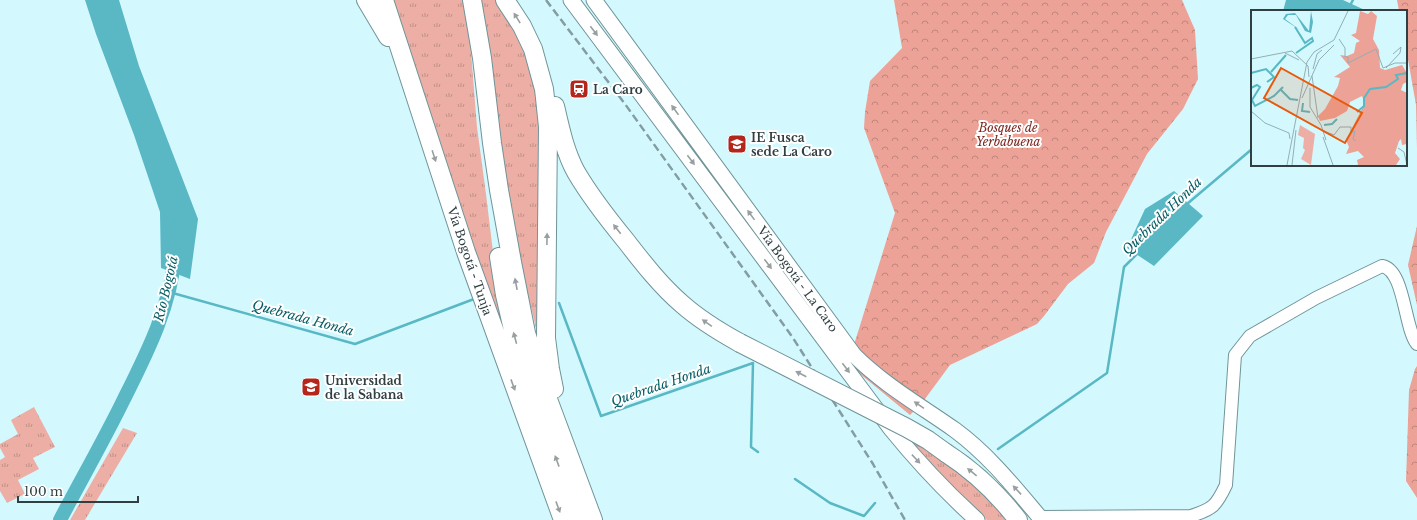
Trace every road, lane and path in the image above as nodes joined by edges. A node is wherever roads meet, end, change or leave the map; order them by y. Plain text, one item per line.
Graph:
1 (366, 0) edge
2 (384, 0) edge
3 (505, 0) edge
4 (571, 0) edge
5 (594, 0) edge
6 (472, 1) edge
7 (533, 49) junction
8 (422, 119) junction
9 (1417, 344) edge
10 (574, 467) junction
11 (1041, 519) edge
12 (563, 520) edge
13 (578, 520) edge
14 (593, 520) edge
15 (977, 520) edge
16 (1018, 520) edge

1 - 8 highway
2 - 8 highway, Vía Bogotá - Tunja
7 -> 3 highway
4 -> 15 main road, Vía Bogotá - La Caro
11 -> 5 main road, Vía Bogotá - La Caro
10 -> 6 highway
13 -> 6 highway
10 -> 7 highway
16 -> 7 highway, bridge
8 -> 12 highway, Vía Bogotá - Tunja
9 - 11 street
10 - 14 highway

